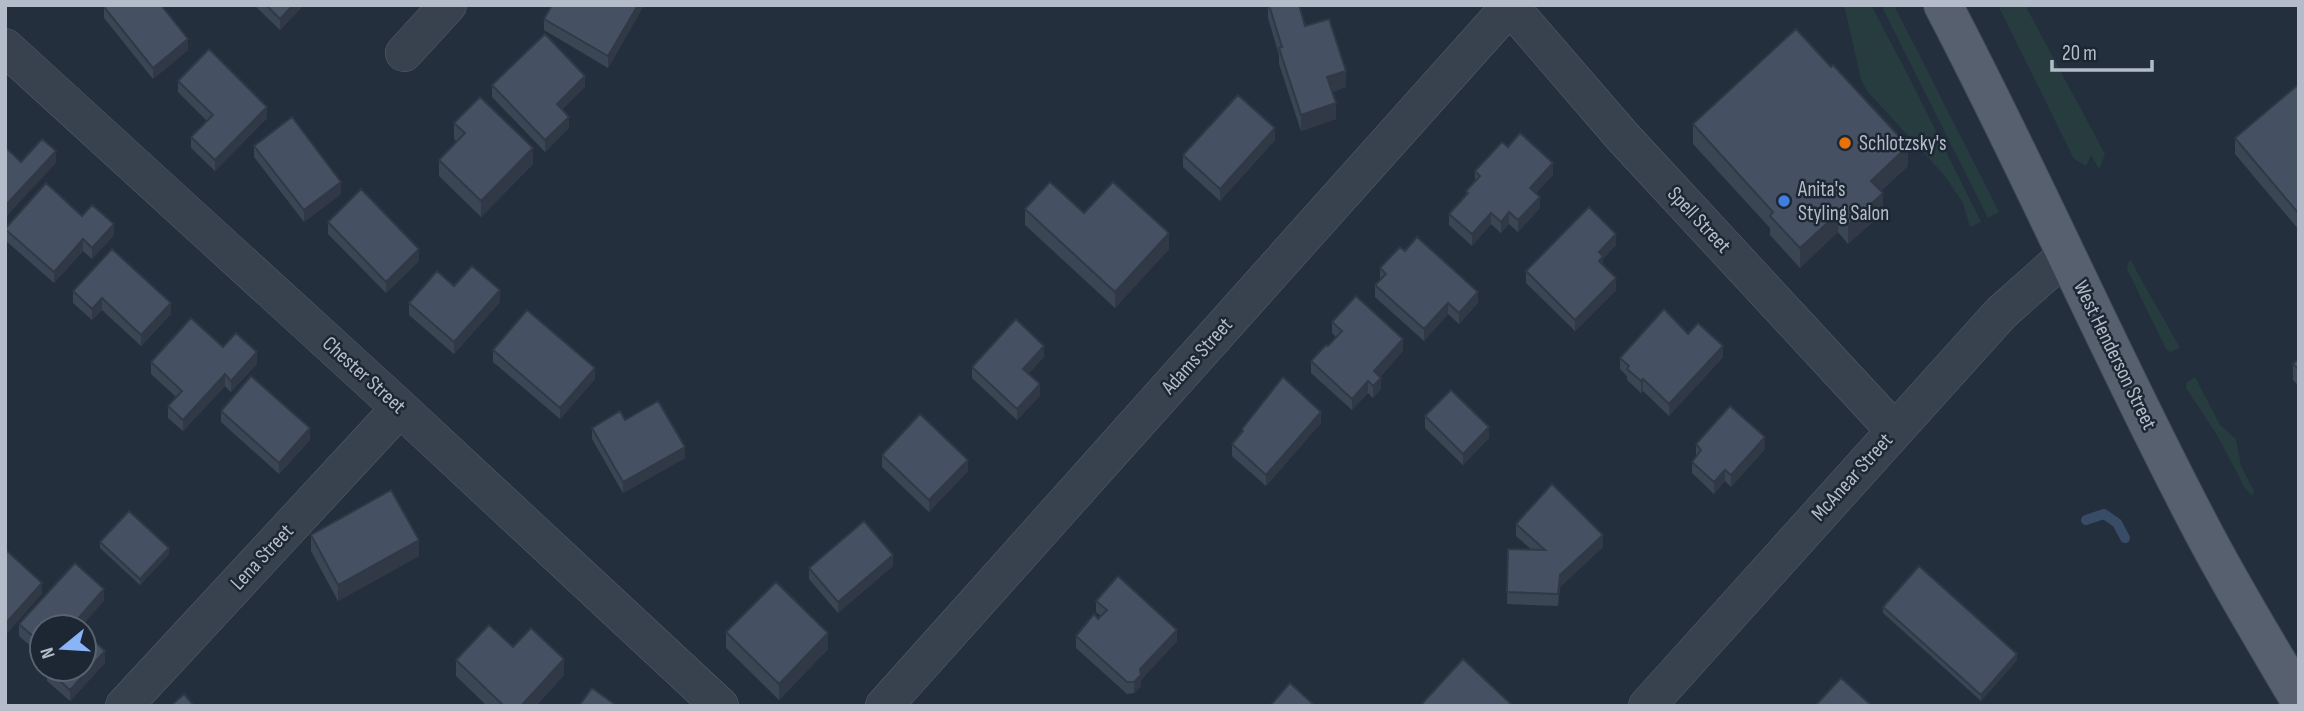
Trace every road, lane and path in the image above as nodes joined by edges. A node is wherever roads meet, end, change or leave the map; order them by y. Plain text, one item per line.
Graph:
1 (448, 5) edge
2 (1943, 5) edge
3 (1509, 6) edge
4 (5, 47) edge
5 (404, 52) dead end
6 (2065, 256) junction
7 (400, 408) junction
8 (1894, 430) junction
9 (2299, 699) edge
10 (124, 706) edge
11 (720, 706) edge
12 (884, 706) edge
13 (1647, 706) edge

1 - 5 street
2 - 6 main road, West Henderson Street
3 - 8 street, Spell Street
3 - 12 street, Adams Street
4 - 7 street, Chester Street
6 - 8 street, McAnear Street
6 - 9 main road, West Henderson Street
7 - 10 street, Lena Street
7 - 11 street, Chester Street
8 - 13 street, McAnear Street

